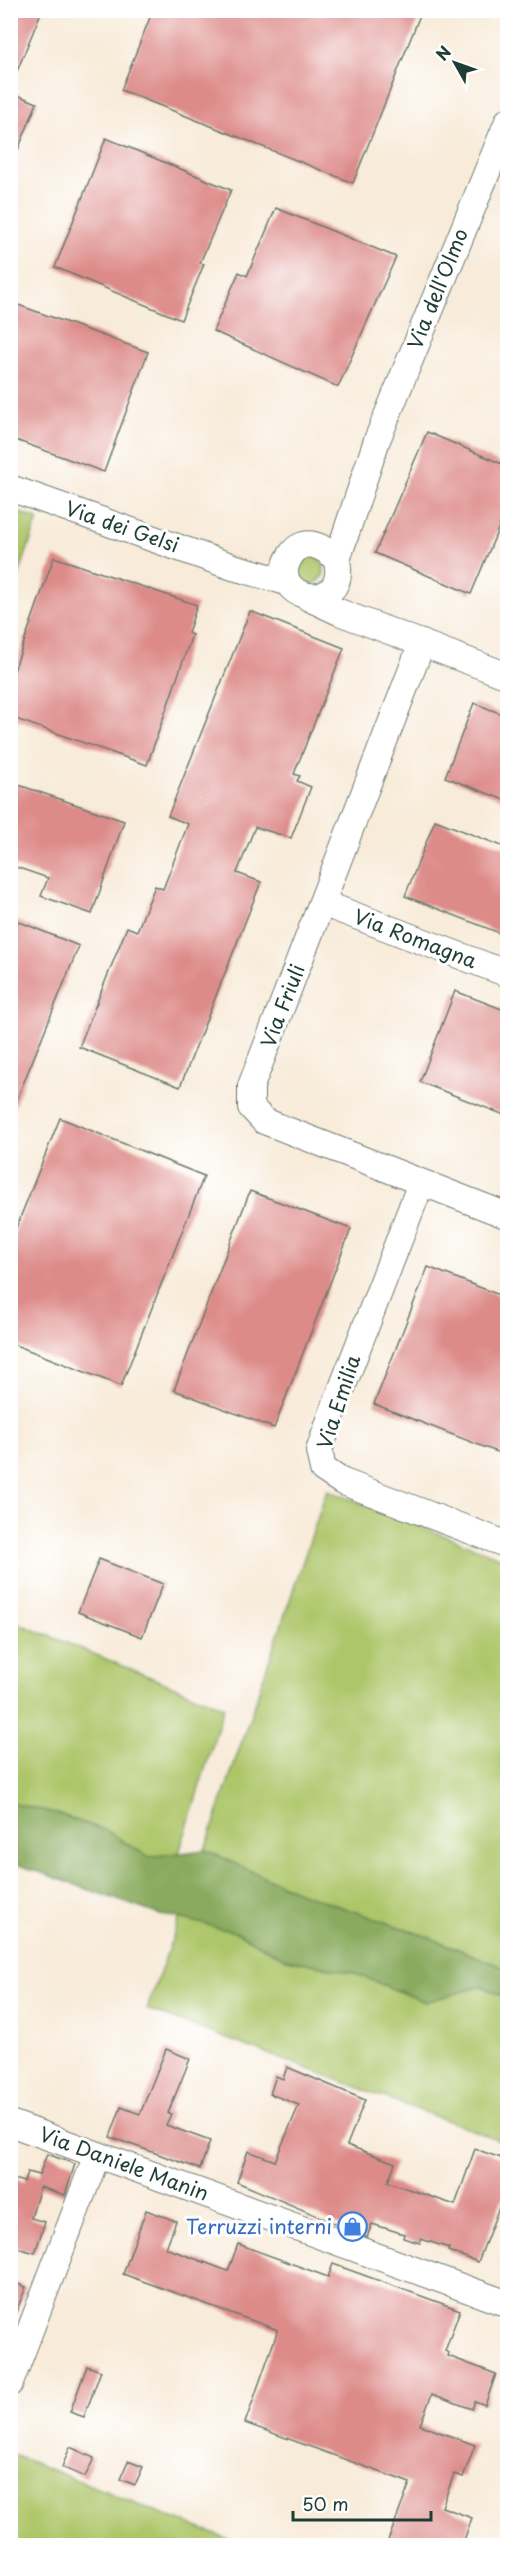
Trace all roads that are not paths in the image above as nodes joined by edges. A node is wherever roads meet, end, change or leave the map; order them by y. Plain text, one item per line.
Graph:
1 (507, 121) edge
2 (370, 457) junction
3 (10, 488) edge
4 (302, 548) junction
5 (233, 567) junction
6 (337, 571) junction
7 (287, 582) junction
8 (309, 598) junction
9 (385, 629) junction
10 (422, 643) junction
11 (507, 676) edge
12 (322, 903) junction
13 (507, 974) edge
14 (421, 1184) junction
15 (507, 1216) edge
16 (507, 1545) edge
17 (10, 2123) edge
18 (97, 2155) junction
19 (507, 2304) edge
20 (10, 2383) edge

1 - 2 street, Via dell'Olmo
2 - 4 street, Via dell'Olmo
2 - 6 street, Via dell'Olmo
3 - 5 street, Via dei Gelsi
4 - 5 street
4 - 6 street
4 - 7 street
5 - 7 street, Via dei Gelsi
6 - 8 street
6 - 9 street
7 - 8 street
8 - 9 street
9 - 10 street
10 - 11 street
10 - 12 street, Via Friuli
12 - 13 street, Via Romagna
12 - 14 street, Via Friuli
14 - 15 street, Via Friuli
14 - 16 street, Via Emilia
17 - 18 street, Via Daniele Manin
18 - 19 street, Via Daniele Manin
18 - 20 street

